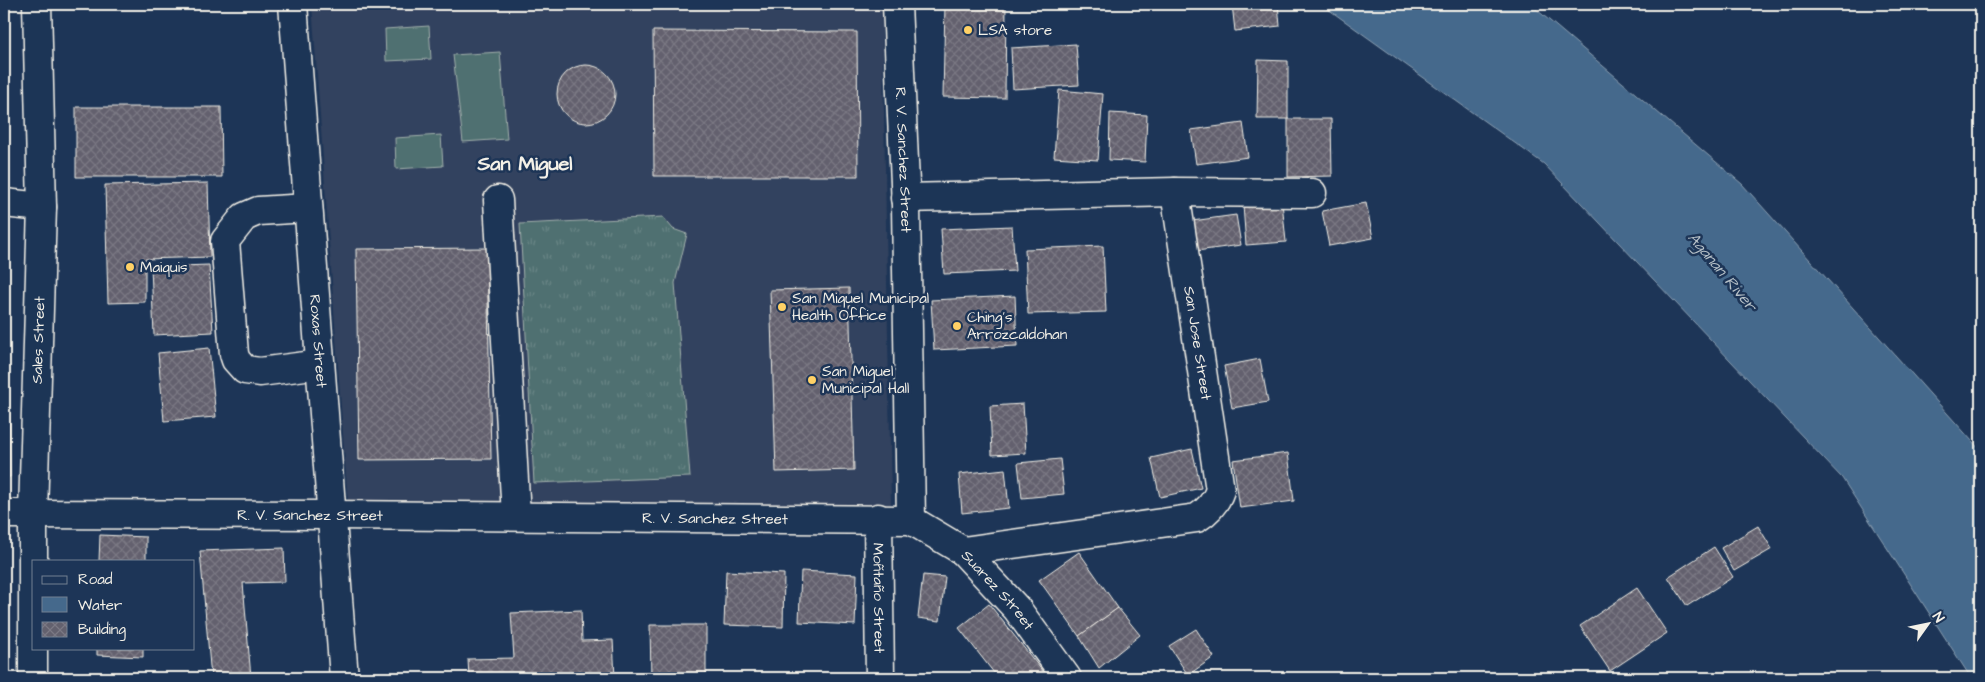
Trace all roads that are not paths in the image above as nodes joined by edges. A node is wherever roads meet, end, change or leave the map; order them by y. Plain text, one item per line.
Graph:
1 (37, 4) edge
2 (294, 4) edge
3 (897, 4) edge
4 (1175, 192) junction
5 (1312, 193) dead end
6 (905, 198) junction
7 (498, 200) dead end
8 (4, 202) edge
9 (42, 207) junction
10 (308, 208) junction
11 (320, 364) junction
12 (4, 514) edge
13 (33, 514) junction
14 (331, 515) junction
15 (516, 516) junction
16 (878, 518) junction
17 (911, 520) junction
18 (963, 551) junction
19 (33, 560) edge
20 (33, 650) edge
21 (33, 678) edge
22 (344, 678) edge
23 (880, 678) edge
24 (1067, 678) edge

1 - 9 street, Sales Street
2 - 10 street, Roxas Street
3 - 6 street, R. V. Sanchez Street
4 - 5 street
4 - 6 street
4 - 18 street, San Jose Street
6 - 17 street, R. V. Sanchez Street
7 - 15 street
8 - 9 street
9 - 13 street, Sales Street
10 - 11 street, Roxas Street
10 - 11 street
11 - 14 street, Roxas Street
12 - 13 street, R. V. Sanchez Street
13 - 14 street, R. V. Sanchez Street
13 - 19 street, Sales Street
14 - 15 street, R. V. Sanchez Street
14 - 22 street, Roxas Street
15 - 16 street, R. V. Sanchez Street
16 - 17 street, R. V. Sanchez Street
16 - 23 street, Moñtaño Street
17 - 18 street, Suarez Street
18 - 24 street, Suarez Street
20 - 21 street, Sales Street

